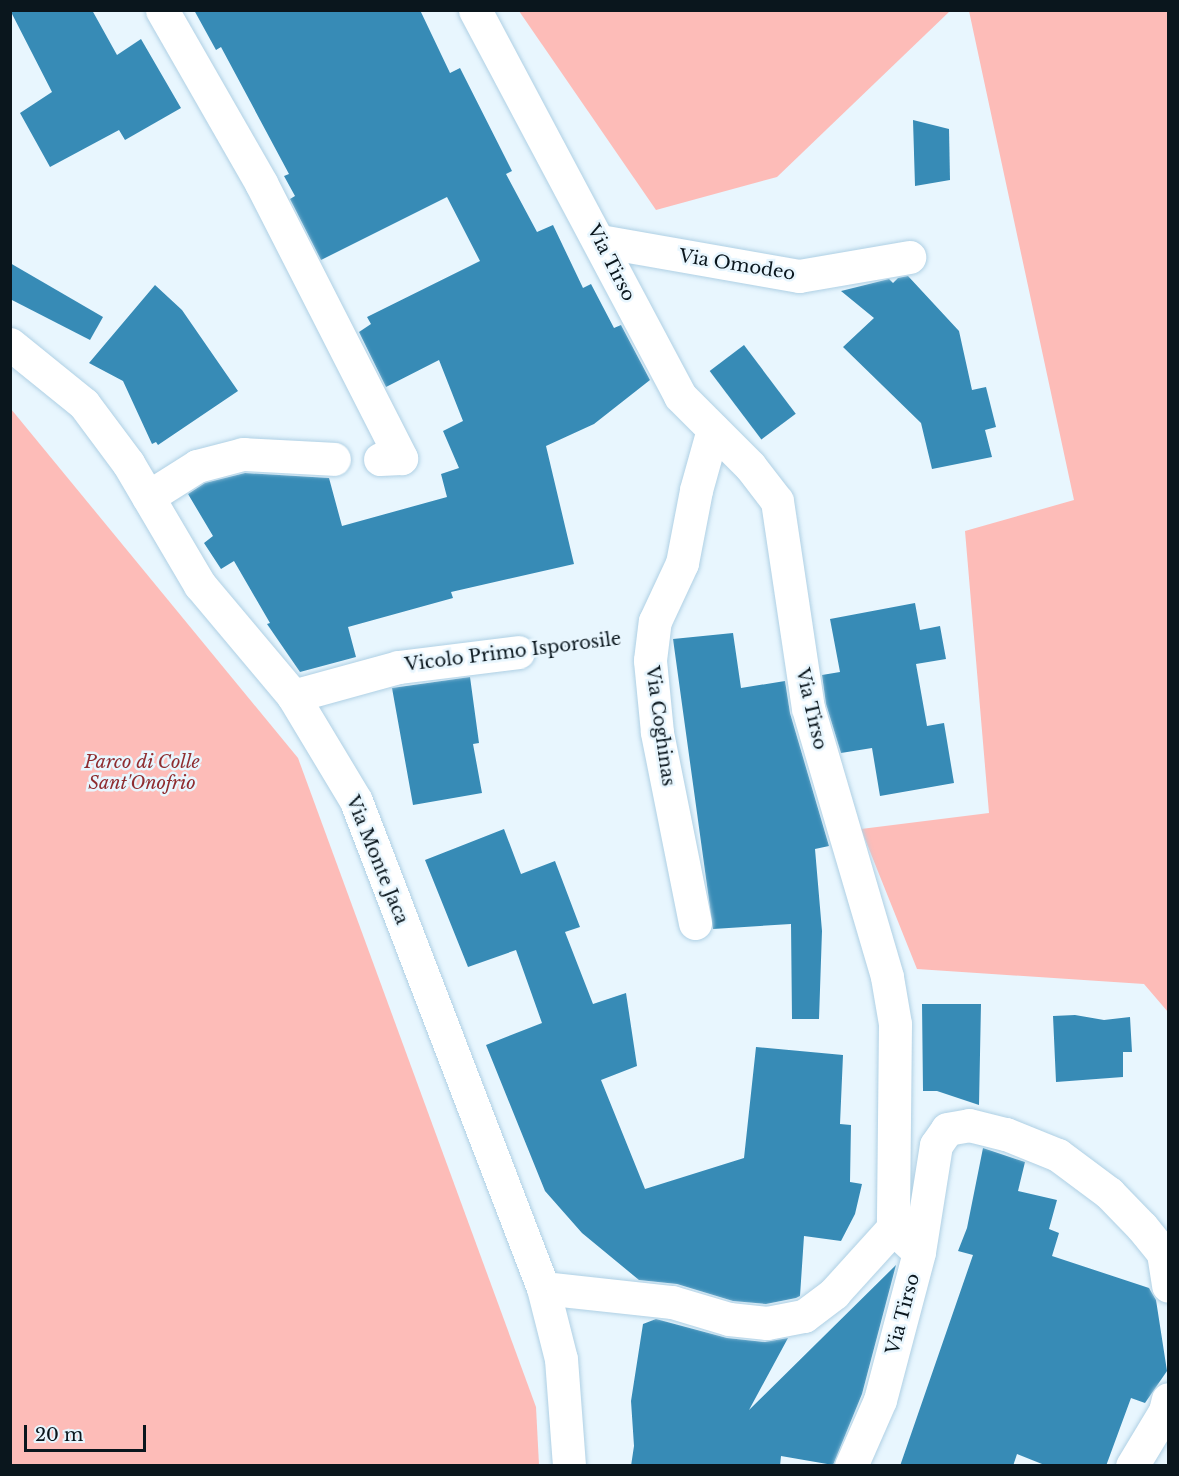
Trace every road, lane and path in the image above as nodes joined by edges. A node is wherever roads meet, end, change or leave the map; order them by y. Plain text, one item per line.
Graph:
1 (162, 10) edge
2 (475, 10) edge
3 (600, 241) junction
4 (909, 256) dead end
5 (10, 344) edge
6 (713, 429) junction
7 (334, 459) dead end
8 (390, 459) dead end
9 (148, 496) junction
10 (618, 637) dead end
11 (518, 652) joint
12 (293, 696) junction
13 (695, 923) dead end
14 (893, 1228) junction
15 (919, 1252) junction
16 (1168, 1286) edge
17 (543, 1288) junction
18 (1168, 1399) edge
19 (569, 1466) edge
20 (851, 1466) edge
21 (1132, 1466) edge

1 - 8 street
2 - 3 street, Via Tirso
3 - 4 street, Via Omodeo
3 - 6 street, Via Tirso
5 - 9 street, Via Monte Jaca
6 - 13 street, Via Coghinas
6 - 14 street, Via Tirso
7 - 9 street
9 - 12 street, Via Monte Jaca
10 - 11 path, Vicolo Primo Isporosile
11 - 12 street, Vicolo Primo Isporosile
12 - 17 street, Via Monte Jaca
14 - 15 street, Via Tirso
14 - 17 street
15 - 16 street
15 - 20 street, Via Tirso
17 - 19 street, Via Monte Jaca
18 - 21 street

